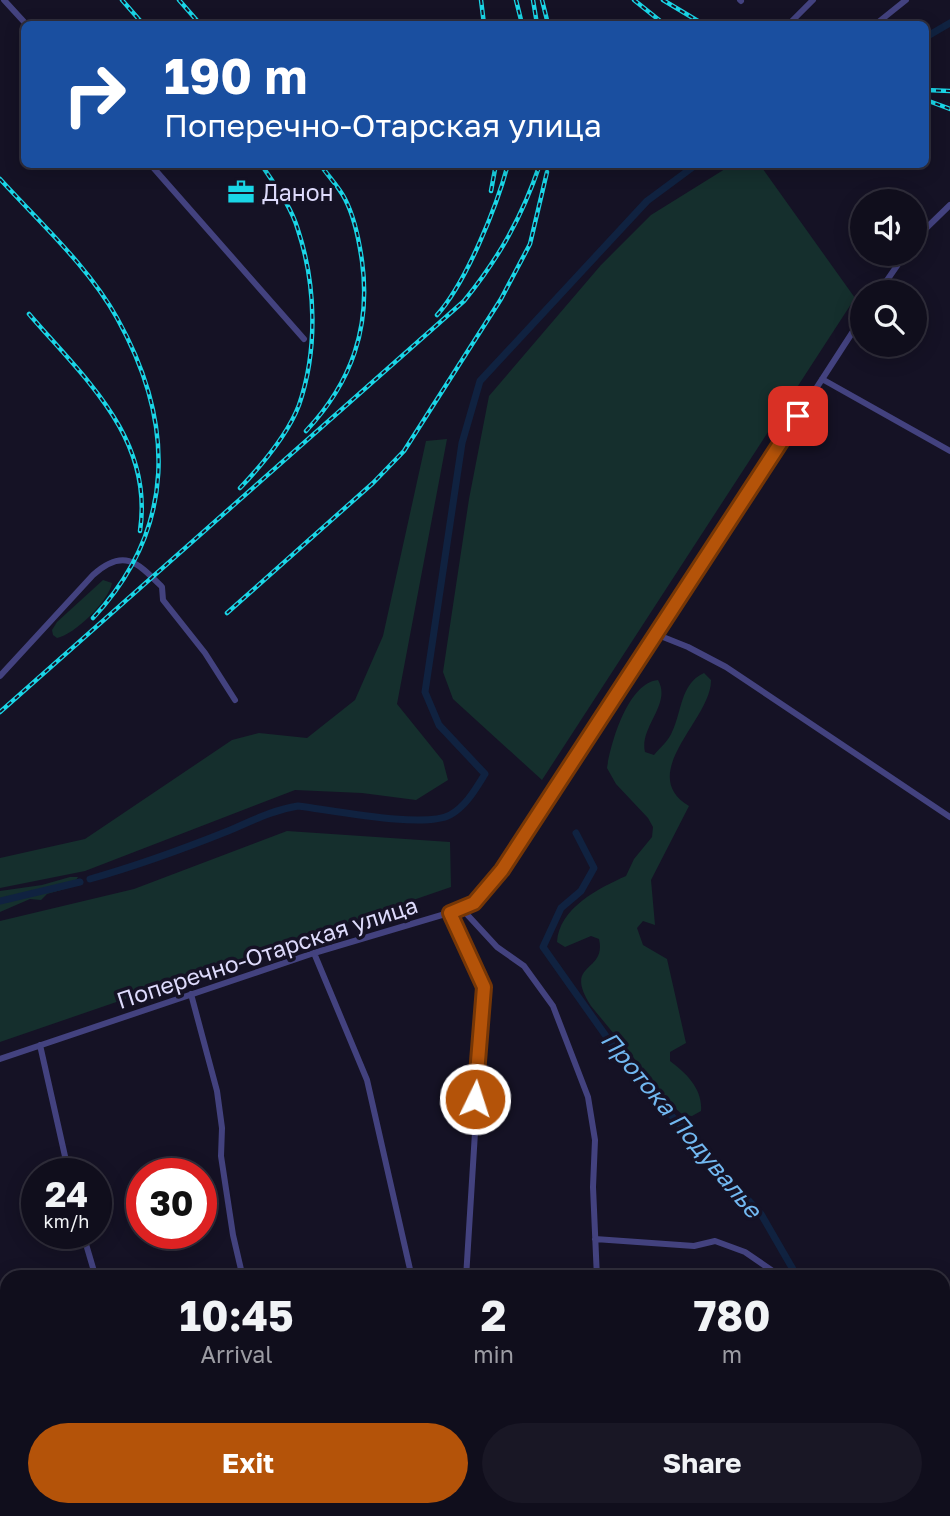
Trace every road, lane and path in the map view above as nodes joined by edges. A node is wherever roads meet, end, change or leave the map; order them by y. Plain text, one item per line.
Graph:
1 (4, 0) edge
2 (813, 0) edge
3 (906, 0) edge
4 (23, 21) edge
5 (792, 21) edge
6 (880, 21) edge
7 (154, 168) edge
8 (948, 206) edge
9 (927, 227) edge
10 (850, 336) edge
11 (304, 339) dead end
12 (822, 379) junction
13 (950, 452) edge
14 (657, 635) junction
15 (0, 676) edge
16 (235, 700) dead end
17 (950, 817) edge
18 (462, 909) junction
19 (450, 913) junction
20 (314, 953) junction
21 (191, 994) junction
22 (40, 1045) junction
23 (0, 1059) edge
24 (65, 1158) edge
25 (595, 1240) junction
26 (87, 1249) edge
27 (94, 1270) edge
28 (241, 1270) edge
29 (410, 1270) edge
30 (466, 1270) edge
31 (597, 1270) edge
32 (771, 1270) edge

1 - 4 street
2 - 5 street
3 - 6 street
7 - 11 street
8 - 9 street
10 - 12 street, Поперечно-Отарская улица
12 - 13 street
12 - 14 street, Поперечно-Отарская улица
14 - 17 street
14 - 18 street, Поперечно-Отарская улица
15 - 16 street
18 - 19 street, Поперечно-Отарская улица
18 - 25 street
19 - 20 street, Поперечно-Отарская улица
19 - 30 street
20 - 21 street, Поперечно-Отарская улица
20 - 29 street
21 - 22 street, Поперечно-Отарская улица
21 - 28 street
22 - 23 street, Поперечно-Отарская улица
22 - 24 street
25 - 31 street
25 - 32 street
26 - 27 street

